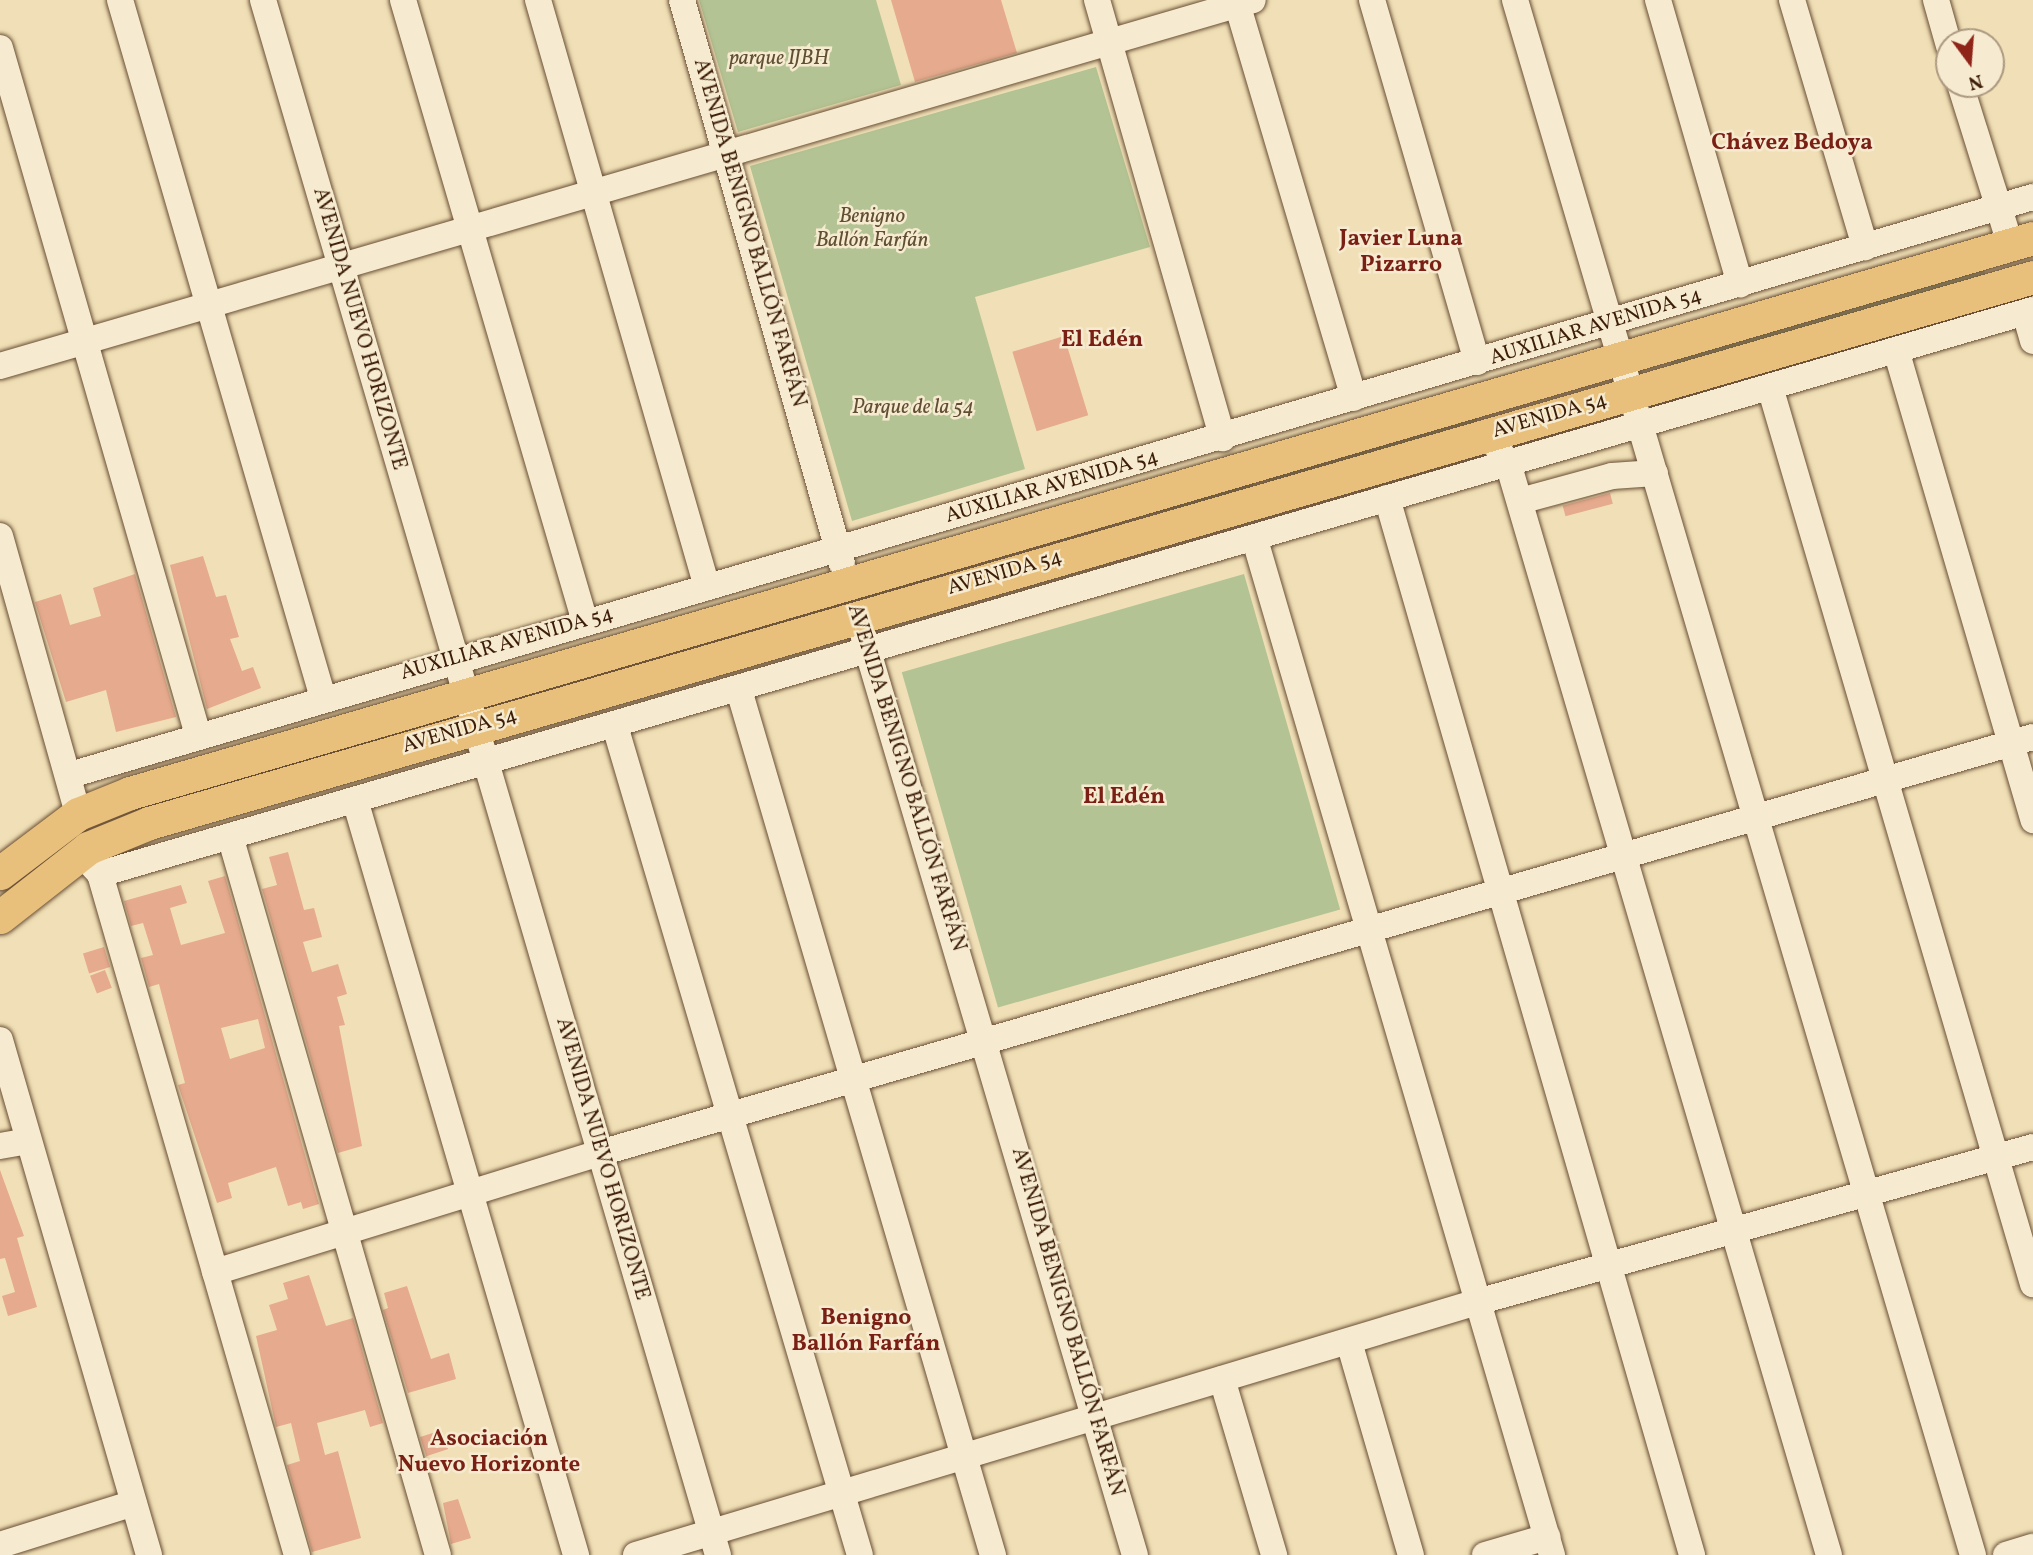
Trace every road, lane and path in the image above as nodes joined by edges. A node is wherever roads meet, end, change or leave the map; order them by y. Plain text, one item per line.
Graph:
1 (120, 0) edge
2 (263, 0) edge
3 (403, 0) edge
4 (538, 0) edge
5 (682, 0) edge
6 (1097, 0) edge
7 (1372, 0) edge
8 (1516, 0) edge
9 (1658, 0) edge
10 (1792, 0) edge
11 (1936, 0) edge
12 (1242, 2) edge
13 (1944, 28) edge
14 (1109, 43) junction
15 (0, 48) edge
16 (1964, 98) edge
17 (727, 154) junction
18 (594, 193) junction
19 (2033, 197) edge
20 (1996, 207) junction
21 (469, 227) junction
22 (2022, 241) edge
23 (1866, 247) junction
24 (340, 265) junction
25 (2033, 277) edge
26 (1740, 284) junction
27 (208, 304) junction
28 (2029, 312) edge
29 (1609, 324) junction
30 (86, 340) junction
31 (2033, 341) edge
32 (1896, 350) junction
33 (1618, 359) junction
34 (1478, 362) junction
35 (0, 366) edge
36 (1770, 387) junction
37 (1629, 393) junction
38 (1354, 398) junction
39 (1631, 427) junction
40 (1487, 433) junction
41 (1223, 438) junction
42 (1516, 461) junction
43 (1612, 476) junction
44 (1656, 477) junction
45 (1557, 491) junction
46 (1387, 498) junction
47 (1522, 509) junction
48 (0, 536) edge
49 (1255, 540) junction
50 (838, 549) junction
51 (848, 584) junction
52 (707, 587) junction
53 (857, 616) junction
54 (585, 622) junction
55 (869, 652) junction
56 (455, 659) junction
57 (739, 690) junction
58 (464, 695) junction
59 (323, 698) junction
60 (615, 726) junction
61 (474, 727) junction
62 (198, 735) junction
63 (2022, 740) edge
64 (485, 762) junction
65 (69, 775) junction
66 (1887, 779) junction
67 (355, 800) junction
68 (78, 814) junction
69 (1755, 820) junction
70 (2033, 820) edge
71 (230, 836) junction
72 (1624, 859) junction
73 (90, 863) junction
74 (0, 873) edge
75 (1501, 895) junction
76 (0, 917) edge
77 (1369, 932) junction
78 (0, 1040) edge
79 (986, 1041) junction
80 (853, 1082) junction
81 (733, 1116) junction
82 (29, 1142) junction
83 (0, 1146) edge
84 (2033, 1147) edge
85 (600, 1153) junction
86 (1995, 1158) junction
87 (1866, 1195) junction
88 (470, 1198) junction
89 (1736, 1232) junction
90 (345, 1233) junction
91 (1610, 1269) junction
92 (215, 1272) junction
93 (2033, 1284) edge
94 (1477, 1302) junction
95 (1349, 1342) junction
96 (1222, 1379) junction
97 (1094, 1415) junction
98 (964, 1455) junction
99 (842, 1491) junction
100 (134, 1503) junction
101 (715, 1543) edge
102 (0, 1545) edge
103 (1549, 1546) edge
104 (2033, 1547) edge
105 (149, 1555) edge
106 (297, 1555) edge
107 (438, 1555) edge
108 (576, 1555) edge
109 (636, 1555) edge
110 (860, 1555) edge
111 (993, 1555) edge
112 (1135, 1555) edge
113 (1274, 1555) edge
114 (1411, 1555) edge
115 (1485, 1555) edge
116 (1692, 1555) edge
117 (1829, 1555) edge
118 (1973, 1555) edge
119 (2006, 1555) edge

1 - 27 street
2 - 24 street, AVENIDA NUEVO HORIZONTE
3 - 21 street
4 - 18 street
5 - 17 street, AVENIDA BENIGNO BALLÓN FARFÁN
6 - 14 street
7 - 34 street
8 - 29 street
9 - 26 street
10 - 23 street
11 - 13 street
12 - 14 street
12 - 38 street
14 - 17 street
14 - 41 street
15 - 30 street
16 - 20 street
17 - 18 street
17 - 50 street, AVENIDA BENIGNO BALLÓN FARFÁN
18 - 21 street
18 - 52 street
19 - 20 street, AUXILIAR AVENIDA 54
20 - 22 street
20 - 23 street, AUXILIAR AVENIDA 54
21 - 24 street
21 - 54 street
22 - 33 main road, AVENIDA 54
23 - 26 street, AUXILIAR AVENIDA 54
24 - 27 street
24 - 56 street, AVENIDA NUEVO HORIZONTE
25 - 37 main road, AVENIDA 54
26 - 29 street, AUXILIAR AVENIDA 54
27 - 30 street
27 - 59 street
28 - 31 street
28 - 32 street
29 - 33 street
29 - 34 street, AUXILIAR AVENIDA 54
30 - 35 street
30 - 62 street
32 - 36 street
32 - 63 street
33 - 37 street
33 - 51 main road, AVENIDA 54
34 - 38 street, AUXILIAR AVENIDA 54
36 - 39 street
36 - 66 street
37 - 39 street
37 - 40 main road, AVENIDA 54
38 - 41 street, AUXILIAR AVENIDA 54
39 - 42 street
39 - 43 street
39 - 44 street
40 - 42 street
40 - 53 main road, AVENIDA 54
41 - 50 street, AUXILIAR AVENIDA 54
42 - 45 street
42 - 46 street
42 - 47 street
43 - 44 street
43 - 45 street
44 - 47 street
44 - 69 street
45 - 47 street
46 - 49 street
46 - 75 street
47 - 72 street
48 - 65 street
49 - 55 street
49 - 77 street
50 - 51 street, AVENIDA BENIGNO BALLÓN FARFÁN
50 - 52 street, AUXILIAR AVENIDA 54
51 - 53 street, AVENIDA BENIGNO BALLÓN FARFÁN
51 - 58 main road, AVENIDA 54
52 - 54 street, AUXILIAR AVENIDA 54
53 - 55 street, AVENIDA BENIGNO BALLÓN FARFÁN
53 - 61 main road, AVENIDA 54
54 - 56 street, AUXILIAR AVENIDA 54
55 - 57 street
55 - 79 street, AVENIDA BENIGNO BALLÓN FARFÁN
56 - 58 street, AVENIDA NUEVO HORIZONTE
56 - 59 street, AUXILIAR AVENIDA 54
57 - 60 street
57 - 80 street
58 - 61 street, AVENIDA NUEVO HORIZONTE
58 - 68 main road, AVENIDA 54
59 - 62 street, AUXILIAR AVENIDA 54
60 - 64 street
60 - 81 street
61 - 64 street, AVENIDA NUEVO HORIZONTE
61 - 73 main road, AVENIDA 54
62 - 65 street, AUXILIAR AVENIDA 54
63 - 66 street
63 - 70 street
64 - 67 street
64 - 85 street, AVENIDA NUEVO HORIZONTE
65 - 68 street
66 - 69 street
66 - 86 street
67 - 71 street
67 - 88 street
68 - 74 main road, AVENIDA 54
69 - 72 street
69 - 87 street
71 - 73 street
71 - 90 street
72 - 75 street
72 - 89 street
73 - 76 main road, AVENIDA 54
73 - 92 street
75 - 77 street
75 - 91 street
77 - 79 street
77 - 94 street
78 - 82 street
79 - 80 street
79 - 97 street, AVENIDA BENIGNO BALLÓN FARFÁN
80 - 81 street
80 - 98 street
81 - 85 street
81 - 99 street
82 - 83 street
82 - 100 street
84 - 86 street
85 - 88 street
85 - 101 street, AVENIDA NUEVO HORIZONTE
86 - 87 street
86 - 93 street
87 - 89 street
87 - 118 street
88 - 90 street
88 - 108 street
89 - 91 street
89 - 117 street
90 - 92 street
90 - 107 street
91 - 94 street
91 - 116 street
92 - 106 street
94 - 95 street
94 - 103 street
95 - 96 street
95 - 114 street
96 - 97 street
96 - 113 street
97 - 98 street
97 - 112 street, AVENIDA BENIGNO BALLÓN FARFÁN
98 - 99 street
98 - 111 street
99 - 101 street
99 - 110 street
100 - 102 street
100 - 105 street
101 - 109 street
103 - 115 street
104 - 119 street

